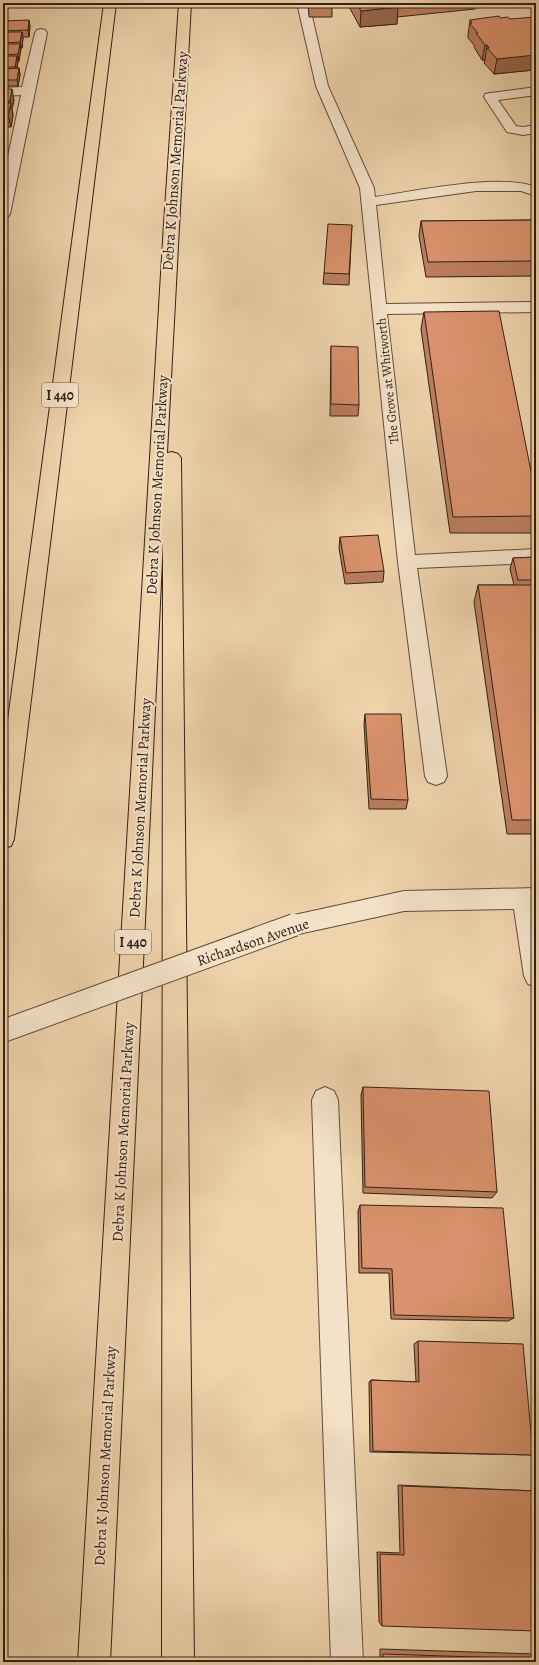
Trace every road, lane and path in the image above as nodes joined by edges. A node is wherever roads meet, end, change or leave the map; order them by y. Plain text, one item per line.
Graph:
1 (110, 3) edge
2 (185, 3) edge
3 (303, 3) edge
4 (42, 33) dead end
5 (28, 91) junction
6 (536, 91) edge
7 (3, 92) edge
8 (536, 130) edge
9 (536, 192) edge
10 (368, 202) junction
11 (3, 214) edge
12 (171, 223) junction
13 (536, 307) edge
14 (379, 309) junction
15 (536, 556) edge
16 (407, 562) junction
17 (436, 776) dead end
18 (10, 787) junction
19 (3, 814) edge
20 (3, 839) edge
21 (530, 898) edge
22 (536, 976) edge
23 (3, 1031) edge
24 (325, 1100) dead end
25 (94, 1662) edge
26 (178, 1662) edge
27 (347, 1662) edge

1 - 18 highway, I 440
2 - 12 highway, Debra K Johnson Memorial Parkway / I 440
3 - 10 street
4 - 5 street
5 - 7 street
5 - 11 street
6 - 8 street
9 - 10 street
10 - 14 street
12 - 25 highway, Debra K Johnson Memorial Parkway / I 440
12 - 26 highway
13 - 14 street, The Grove at Whitworth
14 - 16 street, The Grove at Whitworth
15 - 16 street
16 - 17 street, The Grove at Whitworth
18 - 19 highway
18 - 20 highway, I 440
21 - 22 street
21 - 23 street, Richardson Avenue, bridge
24 - 27 street

